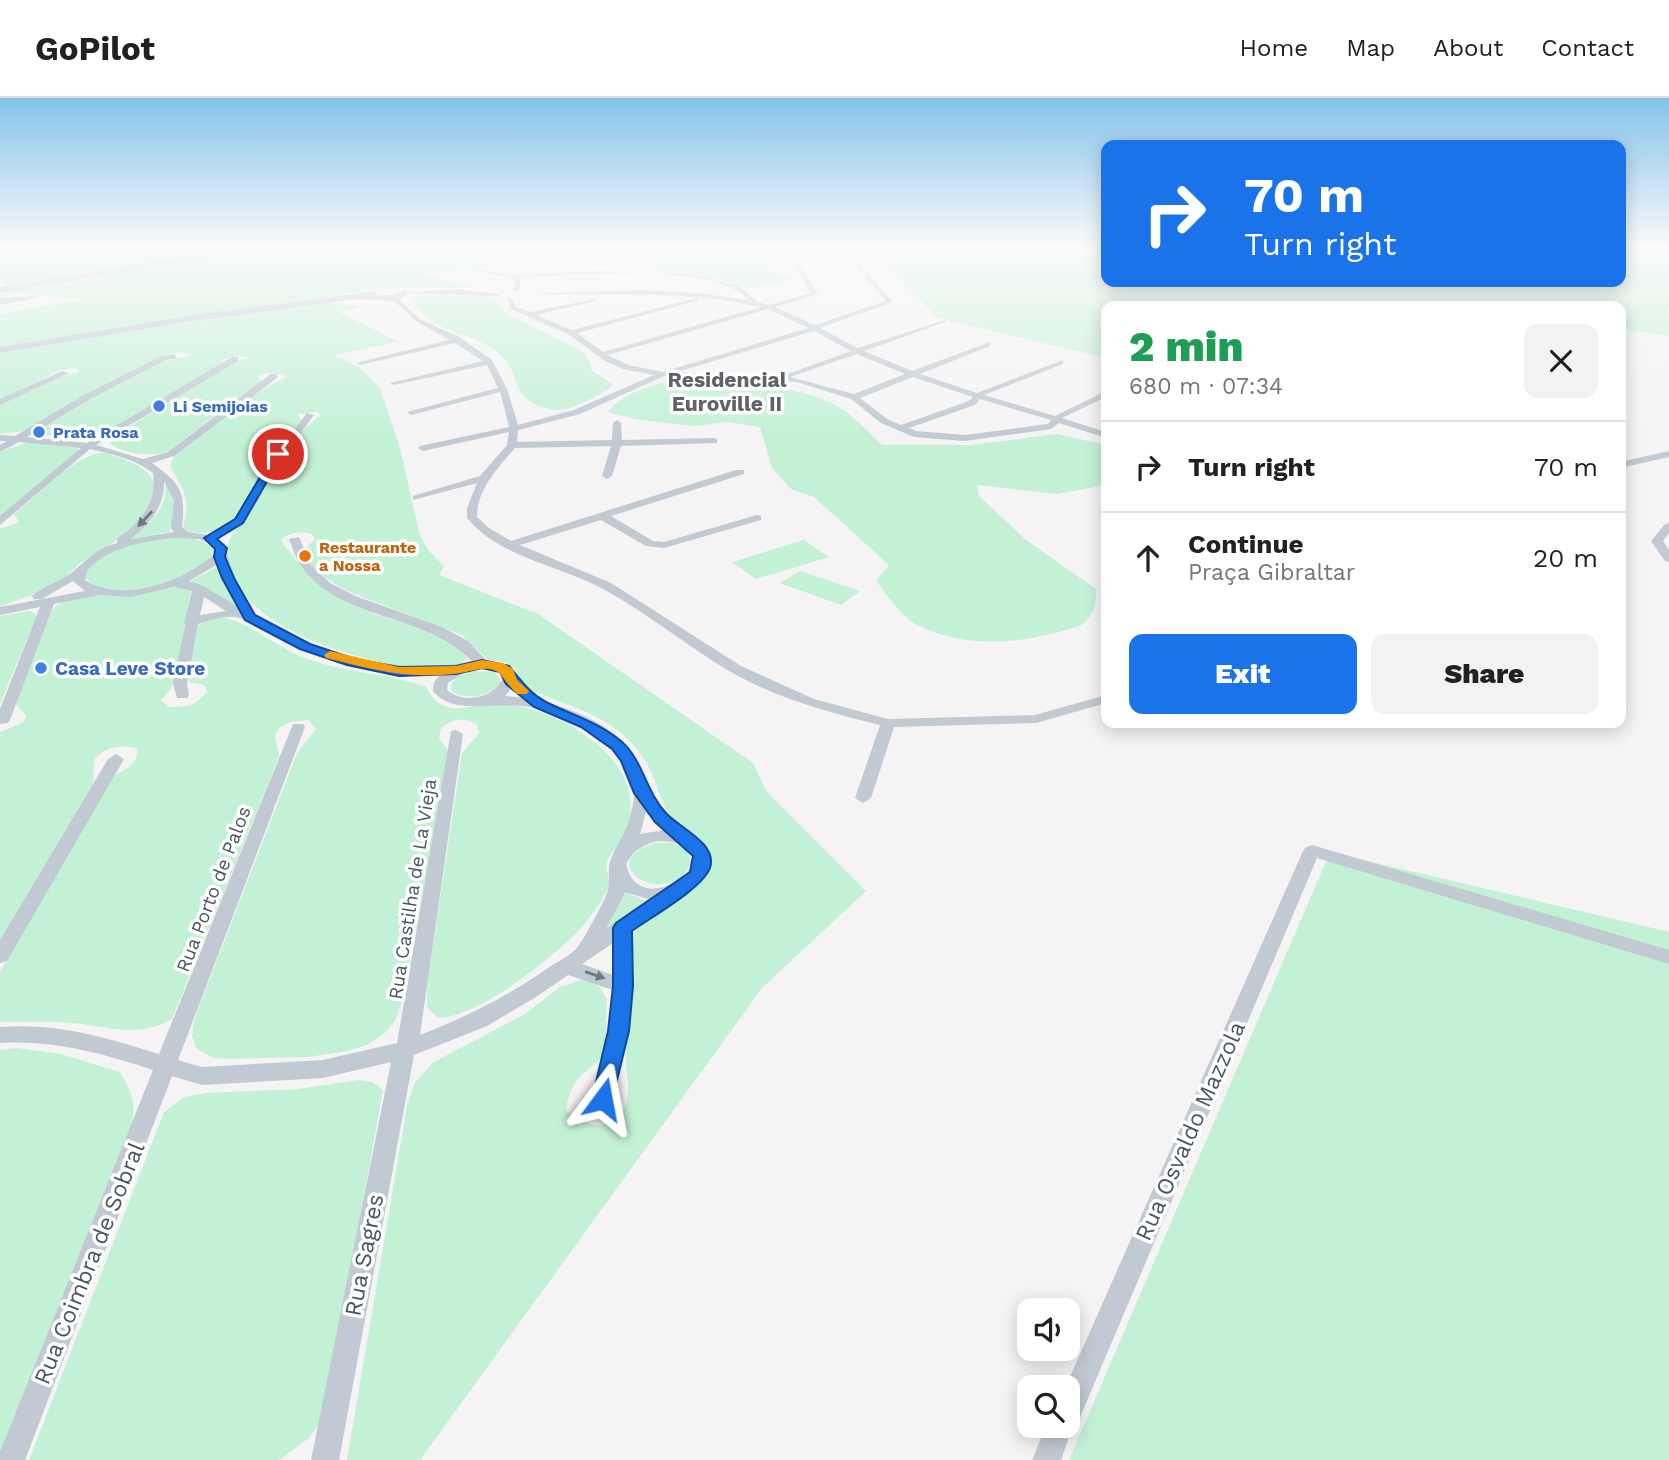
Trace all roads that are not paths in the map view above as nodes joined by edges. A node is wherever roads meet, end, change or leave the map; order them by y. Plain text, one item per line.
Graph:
1 (256, 310) edge
2 (408, 310) edge
3 (516, 310) edge
4 (550, 310) edge
5 (663, 310) edge
6 (766, 310) edge
7 (776, 310) edge
8 (870, 310) edge
9 (527, 315) junction
10 (943, 321) dead end
11 (816, 327) junction
12 (571, 332) junction
13 (458, 340) junction
14 (987, 344) dead end
15 (0, 350) edge
16 (856, 350) junction
17 (603, 354) junction
18 (174, 356) dead end
19 (235, 359) dead end
20 (489, 362) junction
21 (1060, 362) dead end
22 (360, 363) dead end
23 (65, 373) dead end
24 (663, 373) junction
25 (911, 373) junction
26 (274, 376) dead end
27 (780, 378) junction
28 (394, 383) dead end
29 (503, 389) junction
30 (1101, 396) edge
31 (854, 397) junction
32 (978, 397) junction
33 (0, 402) edge
34 (411, 412) dead end
35 (310, 415) dead end
36 (1057, 420) junction
37 (617, 423) dead end
38 (513, 428) junction
39 (899, 429) junction
40 (1101, 433) edge
41 (0, 438) edge
42 (17, 439) junction
43 (713, 440) dead end
44 (618, 443) junction
45 (512, 444) junction
46 (89, 446) junction
47 (423, 448) dead end
48 (0, 449) edge
49 (1669, 454) edge
50 (144, 462) junction
51 (1626, 464) edge
52 (158, 472) junction
53 (740, 472) dead end
54 (607, 476) dead end
55 (484, 478) junction
56 (416, 498) dead end
57 (601, 515) junction
58 (757, 518) dead end
59 (0, 522) edge
60 (1669, 526) edge
61 (185, 535) junction
62 (209, 538) junction
63 (295, 539) dead end
64 (510, 545) junction
65 (105, 552) junction
66 (220, 557) junction
67 (1669, 559) edge
68 (79, 573) junction
69 (173, 584) junction
70 (198, 589) junction
71 (104, 592) junction
72 (49, 600) junction
73 (5, 609) edge
74 (245, 615) junction
75 (190, 623) junction
76 (482, 664) junction
77 (456, 670) junction
78 (399, 672) junction
79 (510, 681) junction
80 (440, 686) junction
81 (182, 695) dead end
82 (483, 699) junction
83 (1101, 700) edge
84 (539, 704) junction
85 (3, 720) dead end
86 (888, 723) junction
87 (298, 727) dead end
88 (456, 734) dead end
89 (116, 759) dead end
90 (642, 793) junction
91 (863, 798) dead end
92 (689, 841) junction
93 (626, 849) junction
94 (619, 878) junction
95 (673, 891) junction
96 (622, 928) junction
97 (584, 950) junction
98 (0, 956) edge
99 (1669, 957) edge
100 (565, 966) junction
101 (623, 986) junction
102 (0, 1035) edge
103 (404, 1050) junction
104 (168, 1066) junction
105 (603, 1099) dead end
106 (1080, 1384) edge
107 (1056, 1438) edge
108 (11, 1460) edge
109 (325, 1460) edge
110 (1046, 1460) edge

1 - 15 street
2 - 13 street
3 - 9 street
4 - 9 street
5 - 12 street
6 - 17 street
7 - 11 street
8 - 11 street
9 - 12 street
10 - 16 street
11 - 16 street
11 - 24 street
12 - 17 street
13 - 20 street
13 - 22 street
14 - 25 street
16 - 25 street
16 - 27 street
17 - 24 street
18 - 42 street
19 - 46 street
20 - 28 street
20 - 29 street
21 - 32 street
23 - 33 street
24 - 27 street
24 - 38 street
25 - 31 street
25 - 32 street
26 - 50 street
27 - 31 street
29 - 34 street
29 - 38 street
30 - 36 street
31 - 39 street
32 - 36 street
32 - 39 street
35 - 62 street
36 - 39 street
36 - 40 street
37 - 44 street
38 - 45 street
38 - 47 street
41 - 42 street
42 - 46 street
42 - 48 street
43 - 44 street
44 - 45 street
44 - 54 street
45 - 55 street
46 - 50 street
46 - 59 street
49 - 51 street
50 - 52 street
52 - 61 street
52 -> 65 street
53 - 57 street
55 - 56 street
55 - 64 street
57 - 58 street
57 - 64 street
60 - 67 street
61 - 62 street
61 - 65 street
62 - 66 street
63 - 76 street
64 - 86 street
65 - 68 street
66 - 69 street
66 - 74 street
68 - 71 street
68 - 73 street
69 - 70 street
69 - 71 street
70 - 74 street
70 - 75 street
71 - 72 street
72 - 73 street
72 - 85 street
74 - 75 street
74 - 78 street
75 - 81 street
76 - 77 street
76 - 79 street
77 - 78 street
77 - 80 street
78 - 80 street
79 - 82 street
79 - 84 street
80 - 82 street
82 - 84 street
83 - 86 street
84 - 90 street
86 - 91 street
87 - 104 street, Rua Porto de Palos
88 - 103 street, Rua Castilha de La Vieja
89 - 98 street
90 - 92 street
90 - 93 street
92 - 93 street
92 - 95 street
93 - 94 street
94 - 95 street
94 - 97 street
95 - 96 street
96 - 97 street
96 - 101 street
97 - 100 street
99 - 106 street, Rua Osvaldo Mazzola
100 -> 101 street
100 - 103 street
101 - 105 street
102 - 104 street
103 - 104 street
103 - 109 street, Rua Sagres
104 - 108 street, Rua Coimbra de Sobral
107 - 110 street

